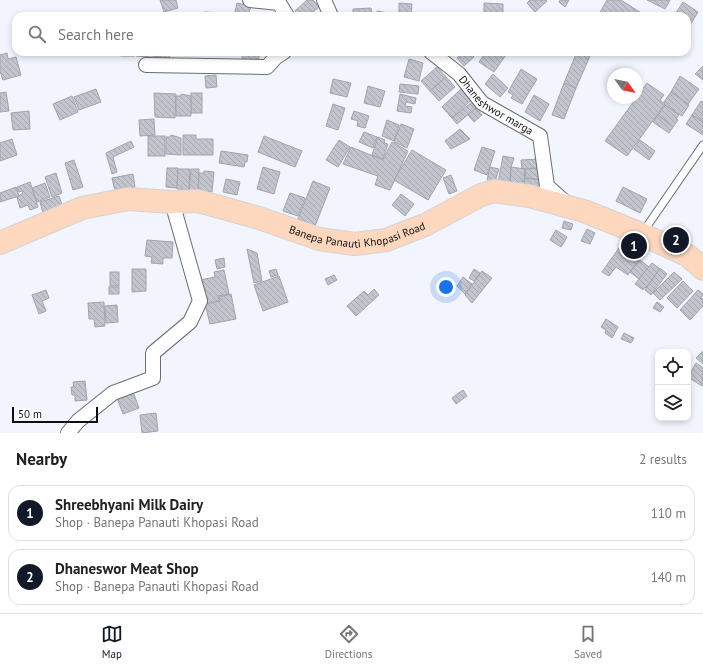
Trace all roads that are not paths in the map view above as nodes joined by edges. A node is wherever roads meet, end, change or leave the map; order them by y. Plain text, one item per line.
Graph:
1 (250, 0) edge
2 (324, 0) edge
3 (285, 12) edge
4 (328, 12) edge
5 (278, 56) edge
6 (436, 56) edge
7 (146, 65) dead end
8 (703, 145) edge
9 (172, 202) junction
10 (568, 206) junction
11 (641, 234) junction
12 (0, 244) edge
13 (703, 269) edge
14 (68, 433) edge

1 - 3 street
2 - 4 street
5 - 7 street
6 - 10 street, Dhaneshwor marga
8 - 11 lane
9 - 10 main road, Banepa Panauti Khopasi Road
9 - 12 main road, Banepa Panauti Khopasi Road
9 - 14 street
10 - 11 main road, Banepa Panauti Khopasi Road
11 - 13 main road, Banepa Panauti Khopasi Road

